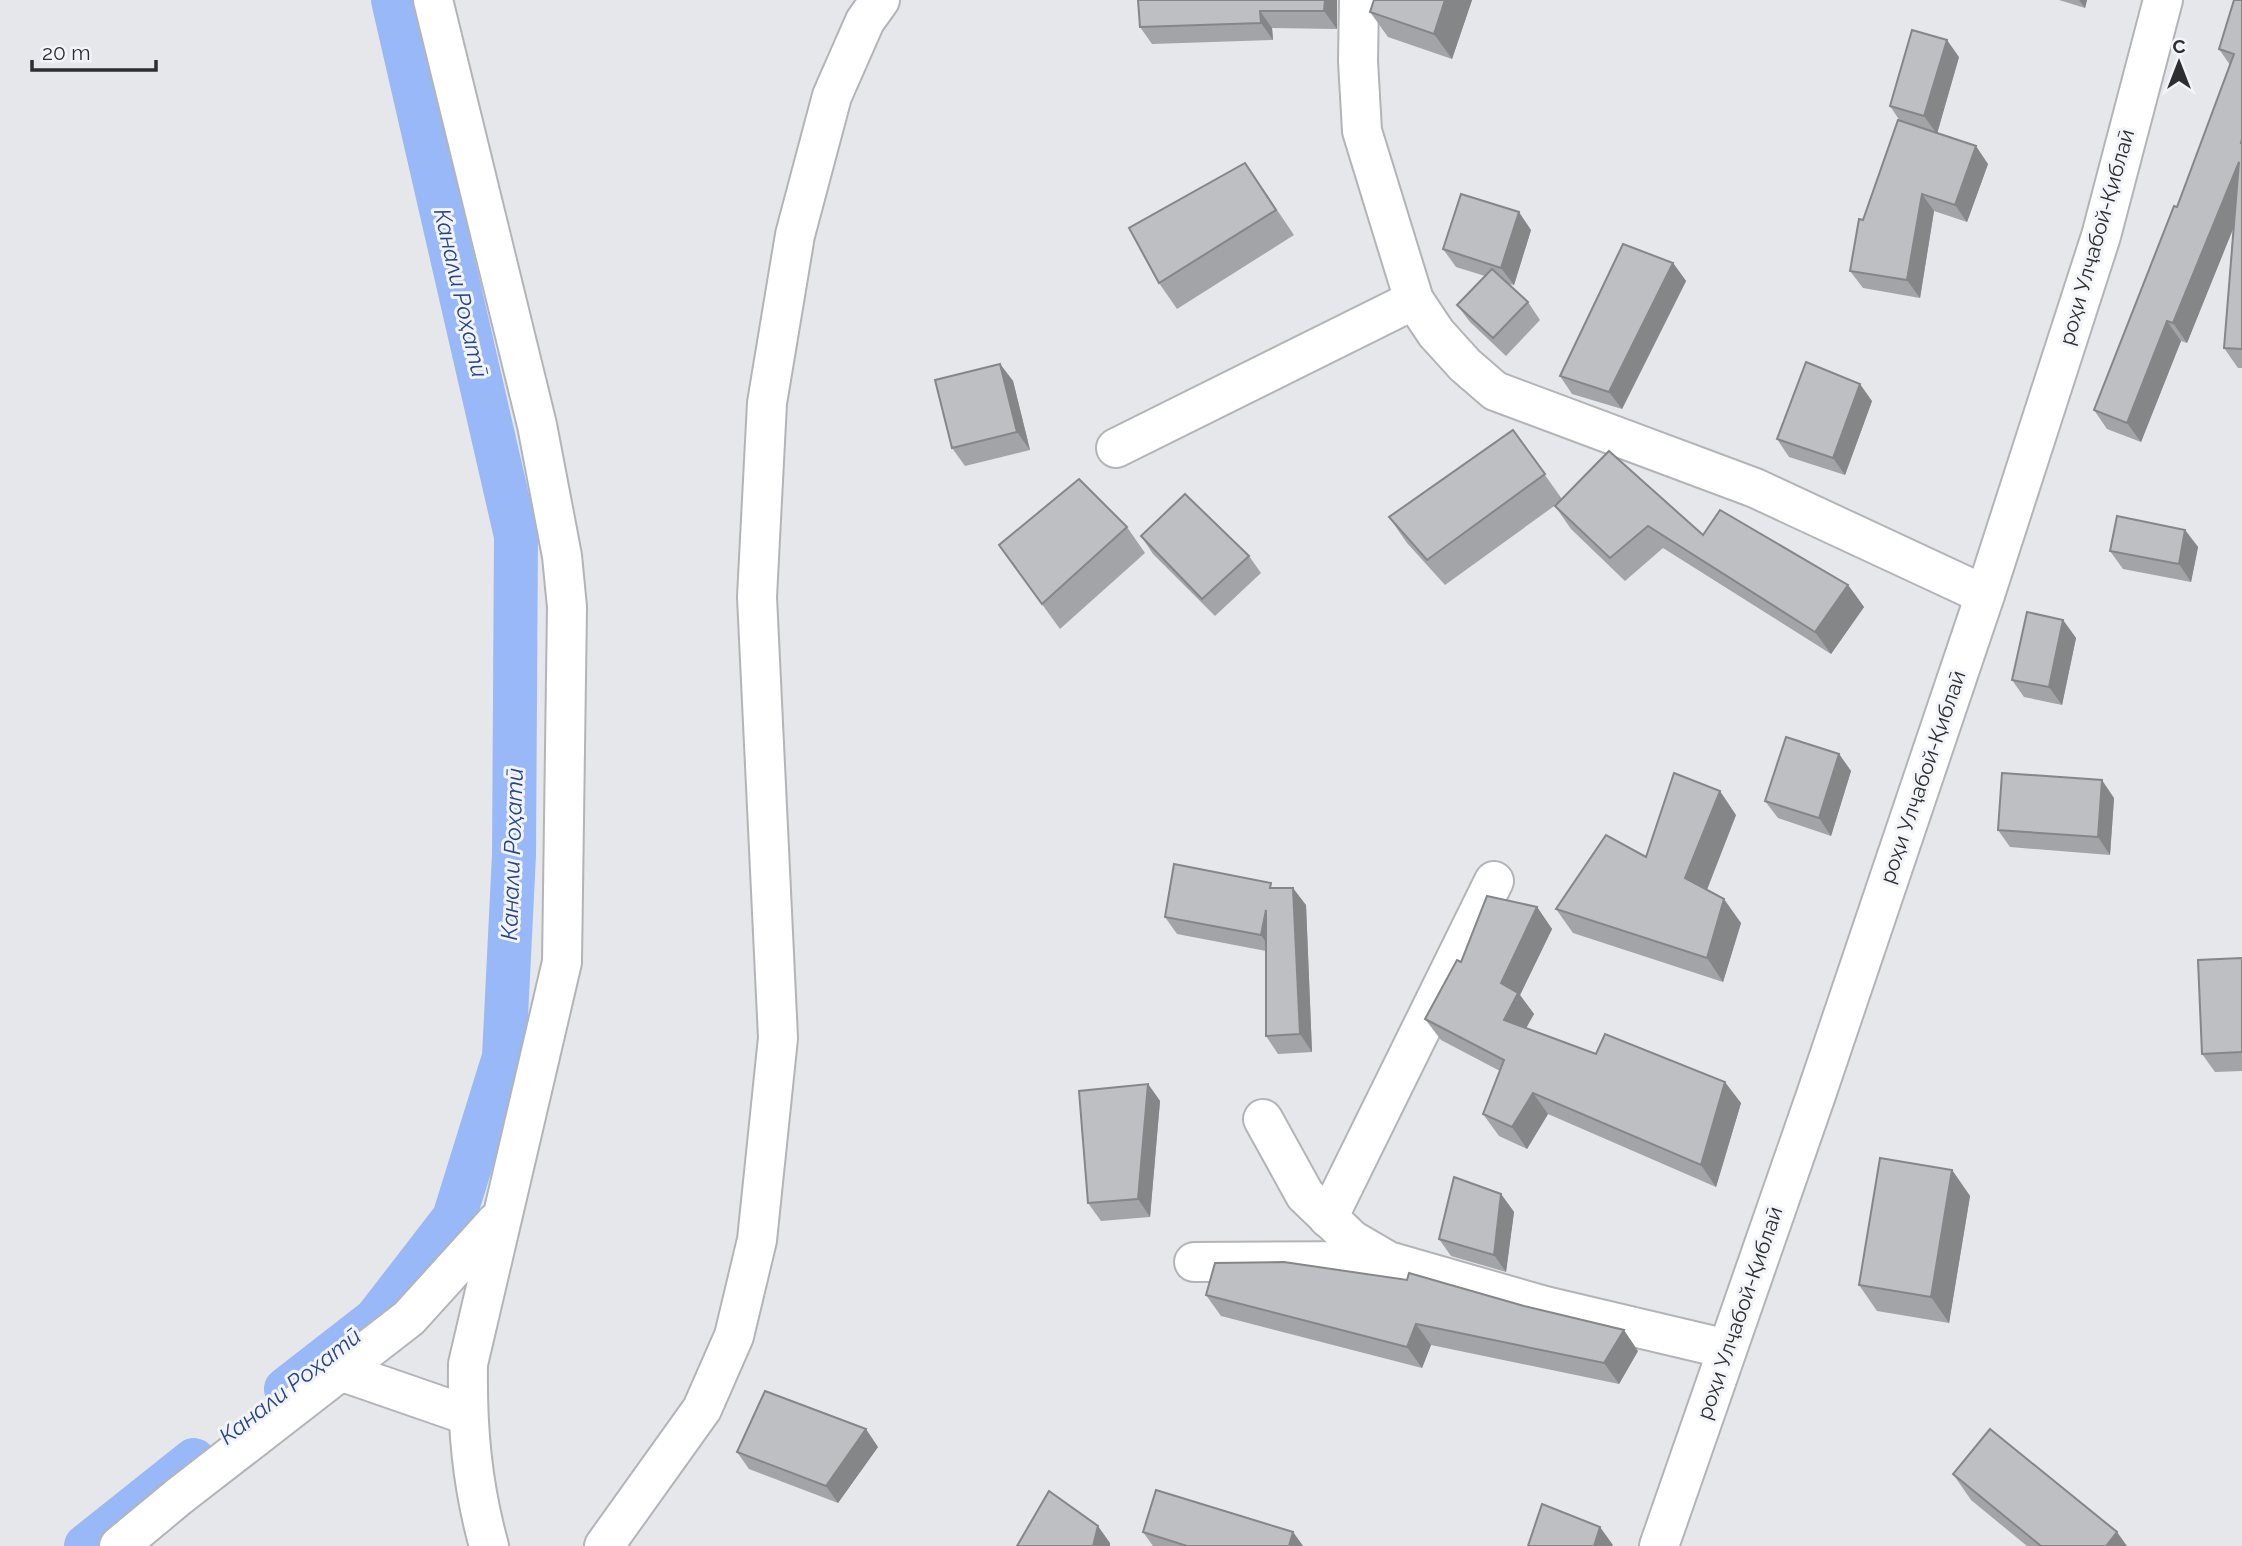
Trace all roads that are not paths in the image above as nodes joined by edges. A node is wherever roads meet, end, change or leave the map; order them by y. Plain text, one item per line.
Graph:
1 (433, 0) edge
2 (880, 0) edge
3 (1359, 0) edge
4 (2163, 0) edge
5 (1414, 300) junction
6 (1116, 449) dead end
7 (1985, 595) junction
8 (1494, 881) dead end
9 (1263, 1119) dead end
10 (502, 1216) junction
11 (1328, 1219) junction
12 (1388, 1261) junction
13 (1194, 1262) dead end
14 (1727, 1349) junction
15 (341, 1371) junction
16 (467, 1415) junction
17 (119, 1546) edge
18 (489, 1546) edge
19 (604, 1546) edge
20 (1659, 1546) edge

1 - 10 street
2 - 19 street
3 - 5 street
4 - 7 street, роҳи Улҷабой-Қиблаӣ
5 - 6 street
5 - 7 street
7 - 14 street, роҳи Улҷабой-Қиблаӣ
8 - 11 street
9 - 11 street
10 - 15 street
10 - 16 street
11 - 12 street
12 - 13 street
12 - 14 street
14 - 20 street, роҳи Улҷабой-Қиблаӣ
15 - 16 street
15 - 17 street
16 - 18 street

